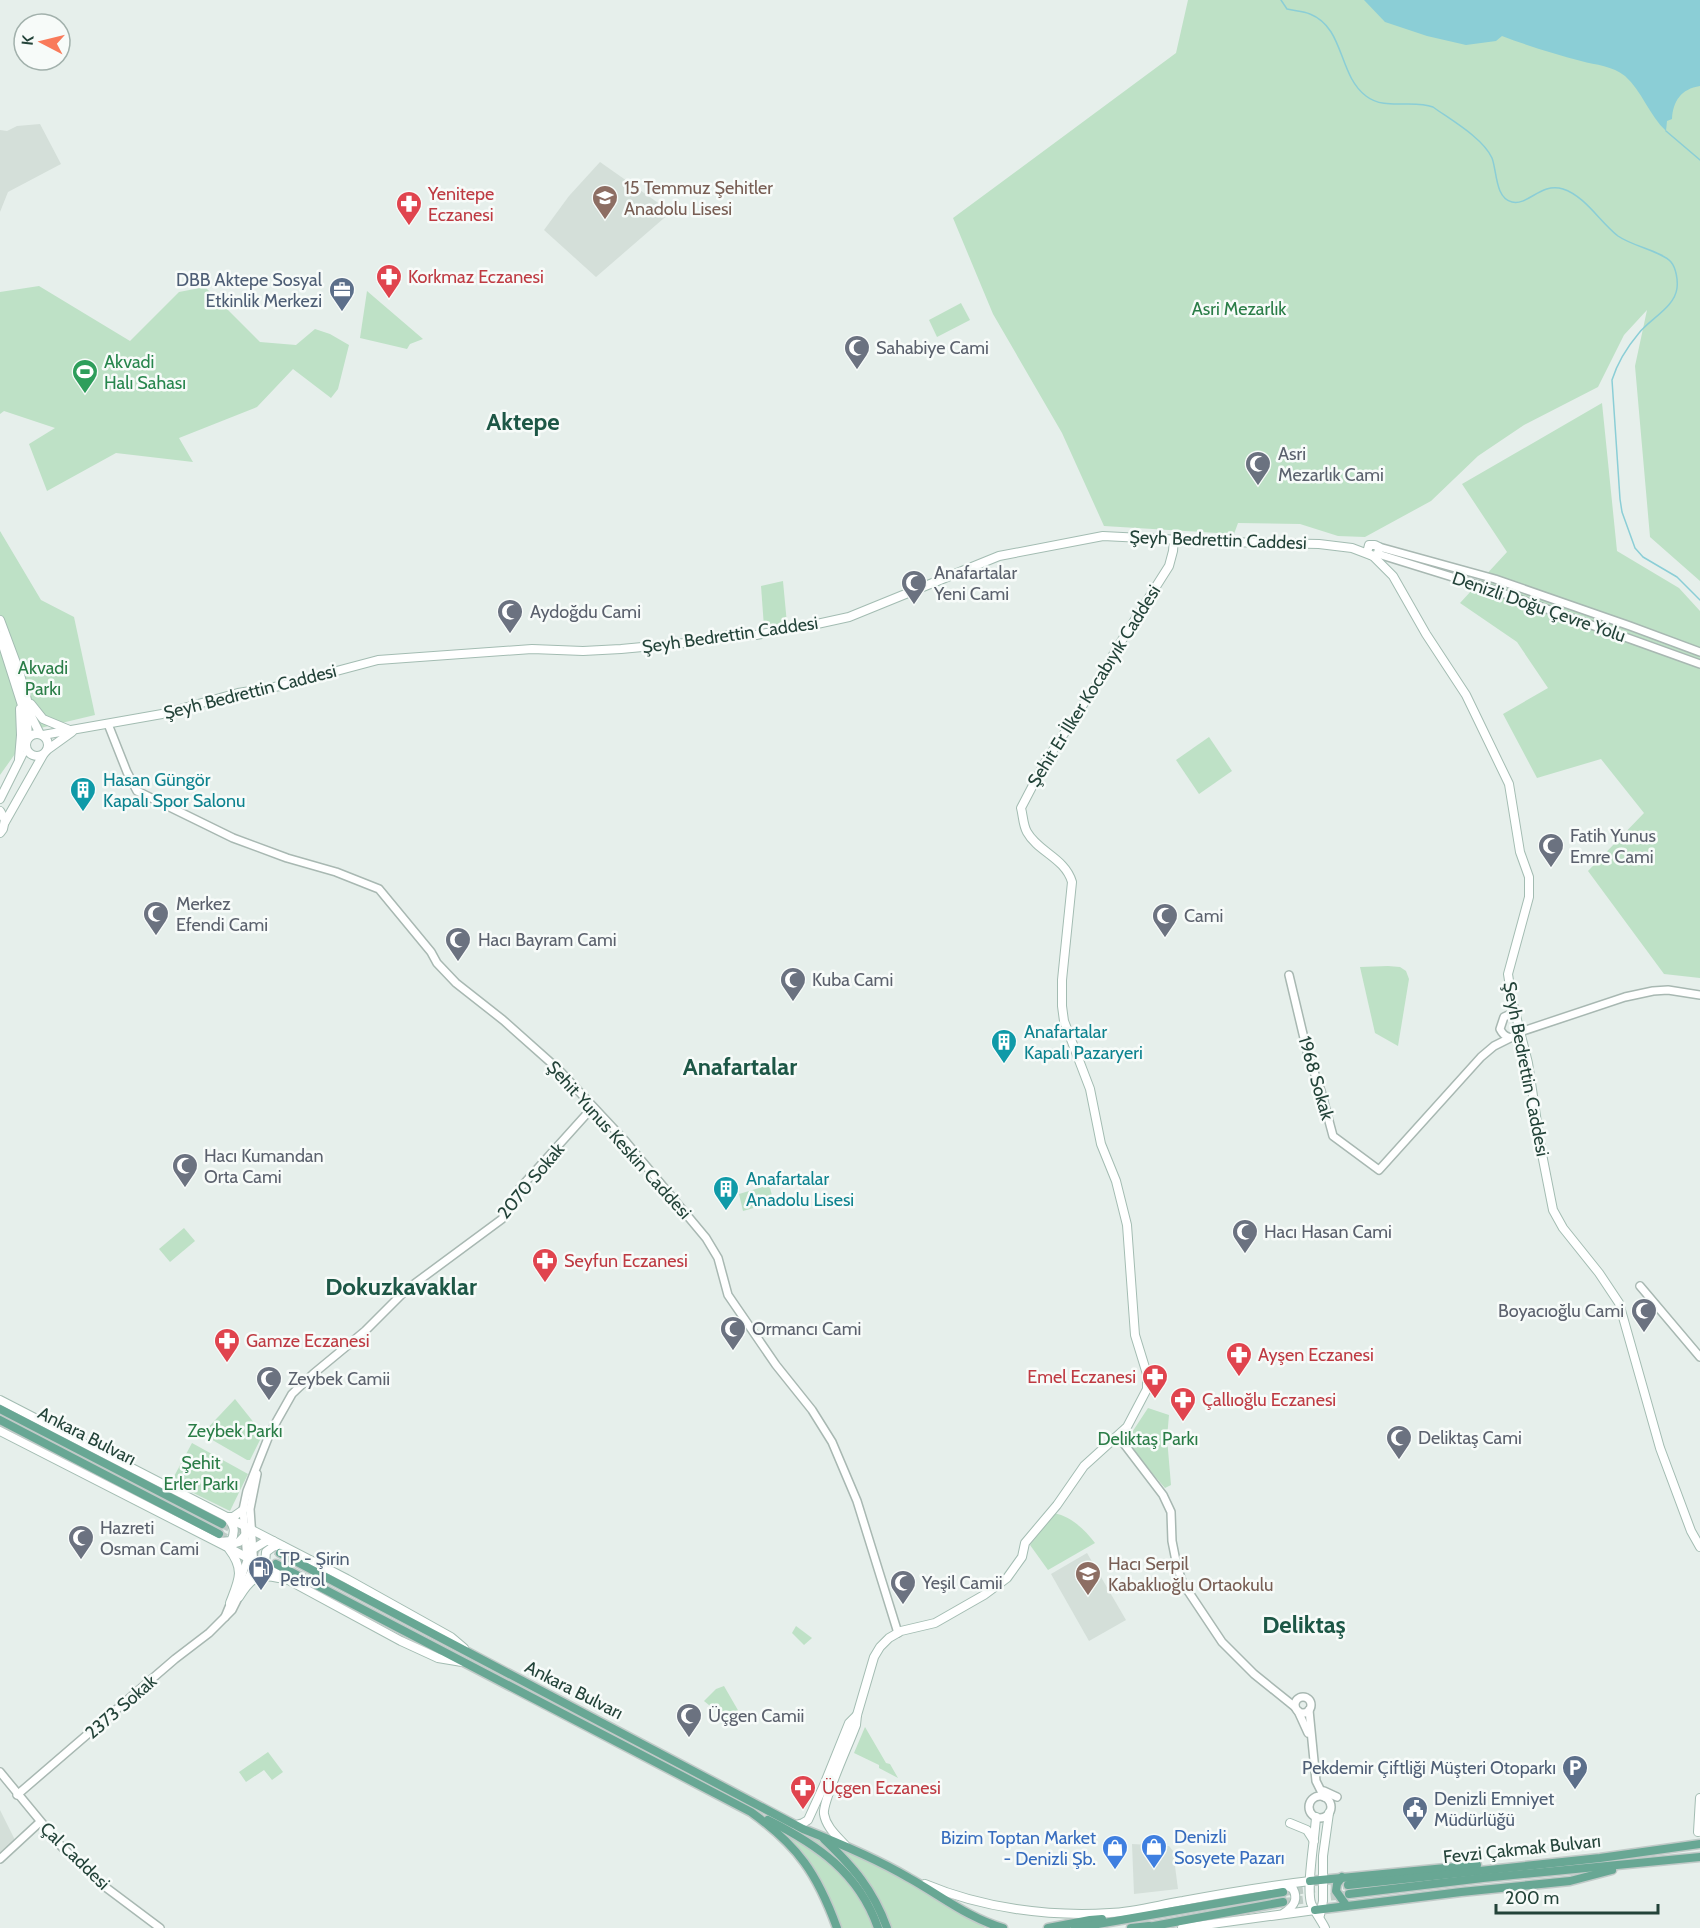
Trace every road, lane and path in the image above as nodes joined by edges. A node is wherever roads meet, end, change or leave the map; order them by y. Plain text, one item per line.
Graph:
1 (1174, 539) junction
2 (1352, 548) junction
3 (1376, 554) junction
4 (0, 620) edge
5 (0, 636) edge
6 (1700, 652) edge
7 (1700, 664) edge
8 (19, 692) junction
9 (26, 698) junction
10 (108, 724) junction
11 (73, 731) junction
12 (41, 735) junction
13 (27, 742) junction
14 (45, 752) junction
15 (20, 759) junction
16 (0, 799) edge
17 (0, 811) edge
18 (5, 822) junction
19 (0, 833) edge
20 (1289, 975) dead end
21 (1700, 995) edge
22 (1515, 1012) junction
23 (1500, 1029) junction
24 (1521, 1035) junction
25 (1510, 1038) junction
26 (1494, 1046) junction
27 (592, 1108) junction
28 (1640, 1286) dead end
29 (1700, 1357) edge
30 (0, 1400) edge
31 (0, 1410) edge
32 (0, 1420) edge
33 (0, 1431) edge
34 (1118, 1436) junction
35 (255, 1470) junction
36 (243, 1510) junction
37 (225, 1521) junction
38 (247, 1530) junction
39 (217, 1538) junction
40 (275, 1541) junction
41 (226, 1547) junction
42 (1700, 1547) edge
43 (282, 1550) junction
44 (251, 1555) junction
45 (273, 1567) junction
46 (288, 1580) junction
47 (239, 1597) junction
48 (230, 1603) junction
49 (225, 1617) junction
50 (898, 1633) junction
51 (465, 1663) junction
52 (1278, 1694) junction
53 (1300, 1697) junction
54 (1296, 1709) junction
55 (1309, 1710) junction
56 (857, 1715) junction
57 (1310, 1738) junction
58 (0, 1772) edge
59 (1317, 1784) junction
60 (17, 1795) junction
61 (1324, 1797) junction
62 (1337, 1797) dead end
63 (1700, 1798) edge
64 (1311, 1802) junction
65 (751, 1812) junction
66 (1329, 1813) junction
67 (1316, 1817) junction
68 (40, 1822) junction
69 (1290, 1823) dead end
70 (796, 1825) junction
71 (1698, 1832) dead end
72 (820, 1836) junction
73 (1314, 1844) junction
74 (1700, 1844) edge
75 (846, 1846) junction
76 (1700, 1857) edge
77 (1600, 1858) junction
78 (0, 1859) edge
79 (1629, 1865) junction
80 (1342, 1877) junction
81 (909, 1878) junction
82 (1322, 1880) junction
83 (1310, 1881) junction
84 (1282, 1893) junction
85 (1346, 1905) junction
86 (1118, 1912) junction
87 (1319, 1912) junction
88 (1282, 1914) junction
89 (974, 1916) junction
90 (1138, 1917) junction
91 (1090, 1920) junction
92 (1147, 1927) edge
93 (160, 1928) edge
94 (837, 1928) edge
95 (878, 1928) edge
96 (887, 1928) edge
97 (985, 1928) edge
98 (1003, 1928) edge
99 (1048, 1928) edge
100 (1075, 1928) edge
101 (1131, 1928) edge
102 (1182, 1928) edge
103 (1325, 1928) edge

1 - 2 main road, Şeyh Bedrettin Caddesi
1 - 10 main road, Şeyh Bedrettin Caddesi
1 - 34 main road, Şehit Er İlker Kocabıyık Caddesi
2 - 3 main road, Şeyh Bedrettin Caddesi
2 - 3 main road
3 - 6 street, Denizli Doğu Çevre Yolu
3 - 7 street, Denizli Doğu Çevre Yolu
3 - 22 main road, Şeyh Bedrettin Caddesi
4 - 9 main road
5 - 8 main road
8 - 13 main road
8 - 15 main road
9 - 11 main road
9 - 12 main road
10 - 11 main road, Şeyh Bedrettin Caddesi
10 - 27 street, Şehit Yunus Keskin Caddesi
11 - 12 main road, Şeyh Bedrettin Caddesi
11 - 14 main road, Şeyh Bedrettin Caddesi
12 - 13 main road
12 - 14 main road
13 - 14 main road
13 - 15 main road
14 - 18 main road, Şeyh Bedrettin Caddesi
15 - 16 main road
17 - 18 main road
18 - 19 main road, Şeyh Bedrettin Caddesi
20 - 26 street, 1968 Sokak
21 - 24 street
22 - 23 street
22 - 24 main road, Şeyh Bedrettin Caddesi
23 - 25 street
23 - 26 street
24 - 25 street
24 - 42 main road, Şeyh Bedrettin Caddesi
25 - 26 street
27 - 35 street, 2070 Sokak
27 - 50 street, Şehit Yunus Keskin Caddesi
28 - 29 street
30 - 37 main road
31 - 37 main road, Ankara Bulvarı
32 - 39 main road, Ankara Bulvarı
33 - 39 main road
34 - 50 main road, Şehit Er İlker Kocabıyık Caddesi
34 - 52 street
35 - 36 street
35 - 38 street
36 - 37 main road
36 - 38 street
37 - 38 main road
37 - 39 main road
38 - 40 main road
38 - 41 main road
38 - 44 street
39 - 41 main road
40 - 43 main road
40 - 44 main road
41 - 44 main road
41 - 48 main road
43 - 45 main road
43 - 70 main road, Ankara Bulvarı
44 - 45 main road
44 - 47 street, 2373 Sokak
44 - 48 street
45 - 46 main road
45 - 51 main road, Ankara Bulvarı
46 - 47 main road
46 - 51 main road
47 - 49 street, 2373 Sokak
48 - 49 street
49 - 60 street, 2373 Sokak
50 - 56 main road, Şehit Er İlker Kocabıyık Caddesi
51 - 65 main road, Ankara Bulvarı
52 - 53 street
52 - 54 street
53 - 54 street
53 - 55 street
54 - 55 street
54 - 57 street
55 - 57 street
56 - 70 main road, Şehit Er İlker Kocabıyık Caddesi
56 - 75 main road, Şehit Er İlker Kocabıyık Caddesi
57 - 59 street
58 - 60 street, Çal Caddesi
59 - 61 street
59 - 62 street
59 - 64 street
60 - 68 street, Çal Caddesi
61 - 64 street
61 - 66 street
63 - 71 main road
64 - 67 street
65 - 94 main road, Ankara Bulvarı
65 - 95 main road, Ankara Bulvarı
66 - 67 street
66 - 82 main road
67 - 73 main road
68 - 78 street
68 - 93 street, Çal Caddesi
69 - 73 main road
70 - 72 main road, Ankara Bulvarı
72 - 75 main road, Ankara Bulvarı
72 - 96 main road
73 - 83 main road
74 - 77 main road, Fevzi Çakmak Bulvarı
75 - 81 main road, Ankara Bulvarı
76 - 79 main road, Fevzi Çakmak Bulvarı
77 - 79 main road, Fevzi Çakmak Bulvarı
77 - 80 main road
79 - 85 main road
80 - 82 main road
80 - 85 main road
81 - 86 main road
81 - 89 main road, Ankara Bulvarı
82 - 83 main road
82 - 87 main road
83 - 84 main road
83 - 87 main road
84 - 86 main road
84 - 88 main road
84 - 90 main road
84 - 92 main road
85 - 87 main road
86 - 91 main road
87 - 88 main road
87 - 103 main road
88 - 102 main road
89 - 97 main road
89 - 98 main road, Ankara Bulvarı
90 - 91 main road
90 - 100 main road
91 - 99 main road
92 - 101 main road

